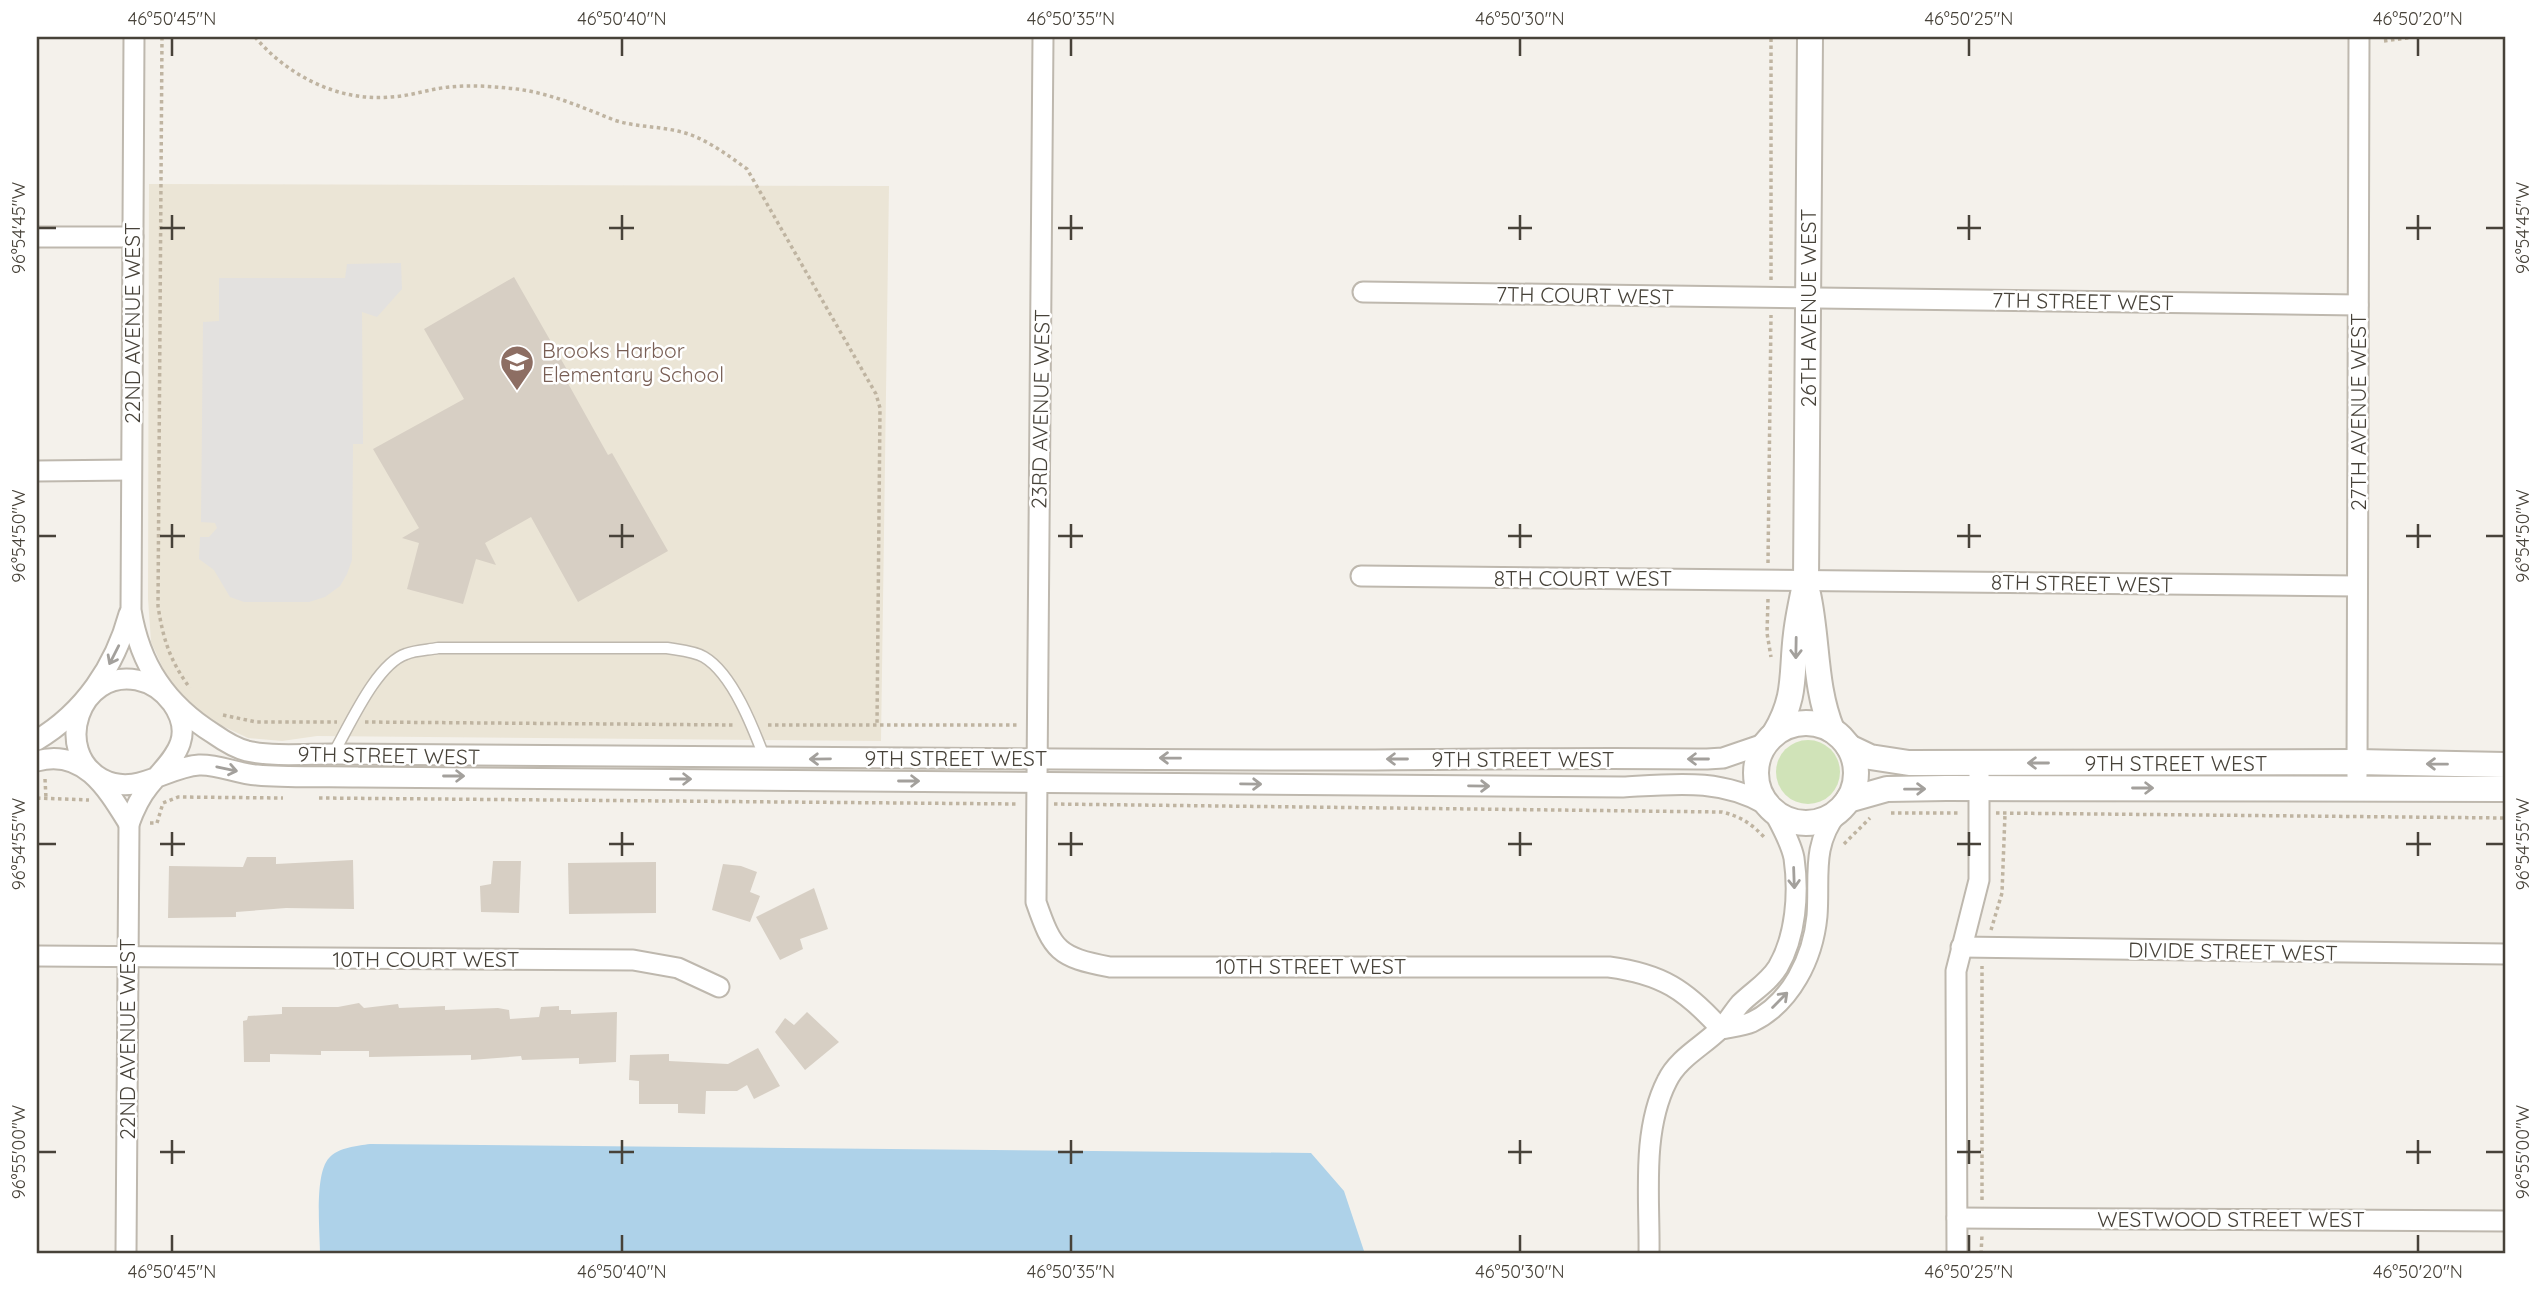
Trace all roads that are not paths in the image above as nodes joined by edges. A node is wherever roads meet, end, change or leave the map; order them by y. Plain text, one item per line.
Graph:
1 (134, 37) edge
2 (1044, 37) edge
3 (1810, 37) edge
4 (2359, 37) edge
5 (37, 237) edge
6 (133, 237) junction
7 (1363, 292) dead end
8 (1808, 298) junction
9 (2358, 304) junction
10 (131, 470) junction
11 (37, 471) edge
12 (1361, 576) dead end
13 (1806, 580) junction
14 (2357, 586) junction
15 (131, 610) junction
16 (165, 694) junction
17 (89, 696) junction
18 (1840, 738) junction
19 (1770, 739) junction
20 (37, 740) edge
21 (332, 754) junction
22 (1036, 757) junction
23 (765, 760) junction
24 (37, 761) edge
25 (2357, 762) junction
26 (1979, 763) junction
27 (2505, 765) edge
28 (93, 772) junction
29 (160, 775) junction
30 (1036, 782) junction
31 (1979, 788) junction
32 (2357, 788) junction
33 (2505, 789) edge
34 (1843, 807) junction
35 (1771, 810) junction
36 (129, 824) junction
37 (1961, 947) junction
38 (2505, 954) edge
39 (37, 956) edge
40 (127, 957) junction
41 (719, 987) dead end
42 (1721, 1029) junction
43 (1957, 1217) junction
44 (2505, 1221) edge
45 (126, 1254) edge
46 (1649, 1254) edge
47 (1957, 1254) edge

1 - 6 street, 22ND AVENUE WEST
2 - 22 street, 23RD AVENUE WEST
3 - 8 street, 26TH AVENUE WEST
4 - 9 street, 27TH AVENUE WEST
5 - 6 street
6 - 10 street, 22ND AVENUE WEST
7 - 8 street, 7TH COURT WEST
8 - 9 street, 7TH STREET WEST
8 - 13 street, 26TH AVENUE WEST
9 - 14 street, 27TH AVENUE WEST
10 - 11 street
10 - 15 street, 22ND AVENUE WEST
12 - 13 street, 8TH COURT WEST
13 - 14 street, 8TH STREET WEST
13 - 18 street, 26TH AVENUE WEST
13 -> 19 street, 26TH AVENUE WEST
14 - 25 street, 27TH AVENUE WEST
15 - 16 street, 22ND AVENUE WEST
15 -> 17 street, 22ND AVENUE WEST
16 - 17 street
16 - 21 street, 9TH STREET WEST
16 - 29 street
17 - 20 street
17 - 28 street
18 - 19 street
18 - 26 street, 9TH STREET WEST
18 - 34 street
19 -> 22 street, 9TH STREET WEST
19 - 35 street
21 - 23 street, 9TH STREET WEST
21 - 23 lane
22 -> 23 street, 9TH STREET WEST
22 - 30 street, 23RD AVENUE WEST
24 - 28 street
25 -> 26 street, 9TH STREET WEST
27 -> 25 street, 9TH STREET WEST
25 - 32 street, 27TH AVENUE WEST
26 - 31 street
28 - 29 street
28 - 36 street
29 -> 30 street, 9TH STREET WEST
29 - 36 street, 22ND AVENUE WEST
30 -> 35 street, 9TH STREET WEST
30 - 42 street, 10TH STREET WEST
31 -> 32 street, 9TH STREET WEST
34 -> 31 street, 9TH STREET WEST
31 - 37 street
32 - 33 street, 9TH STREET WEST
34 - 35 street
42 -> 34 street
35 -> 42 street
36 - 40 street, 22ND AVENUE WEST
37 - 38 street, DIVIDE STREET WEST
37 - 43 street
39 - 40 street
40 - 41 street, 10TH COURT WEST
40 - 45 street, 22ND AVENUE WEST
42 - 46 street
43 - 44 street, WESTWOOD STREET WEST
43 - 47 street

